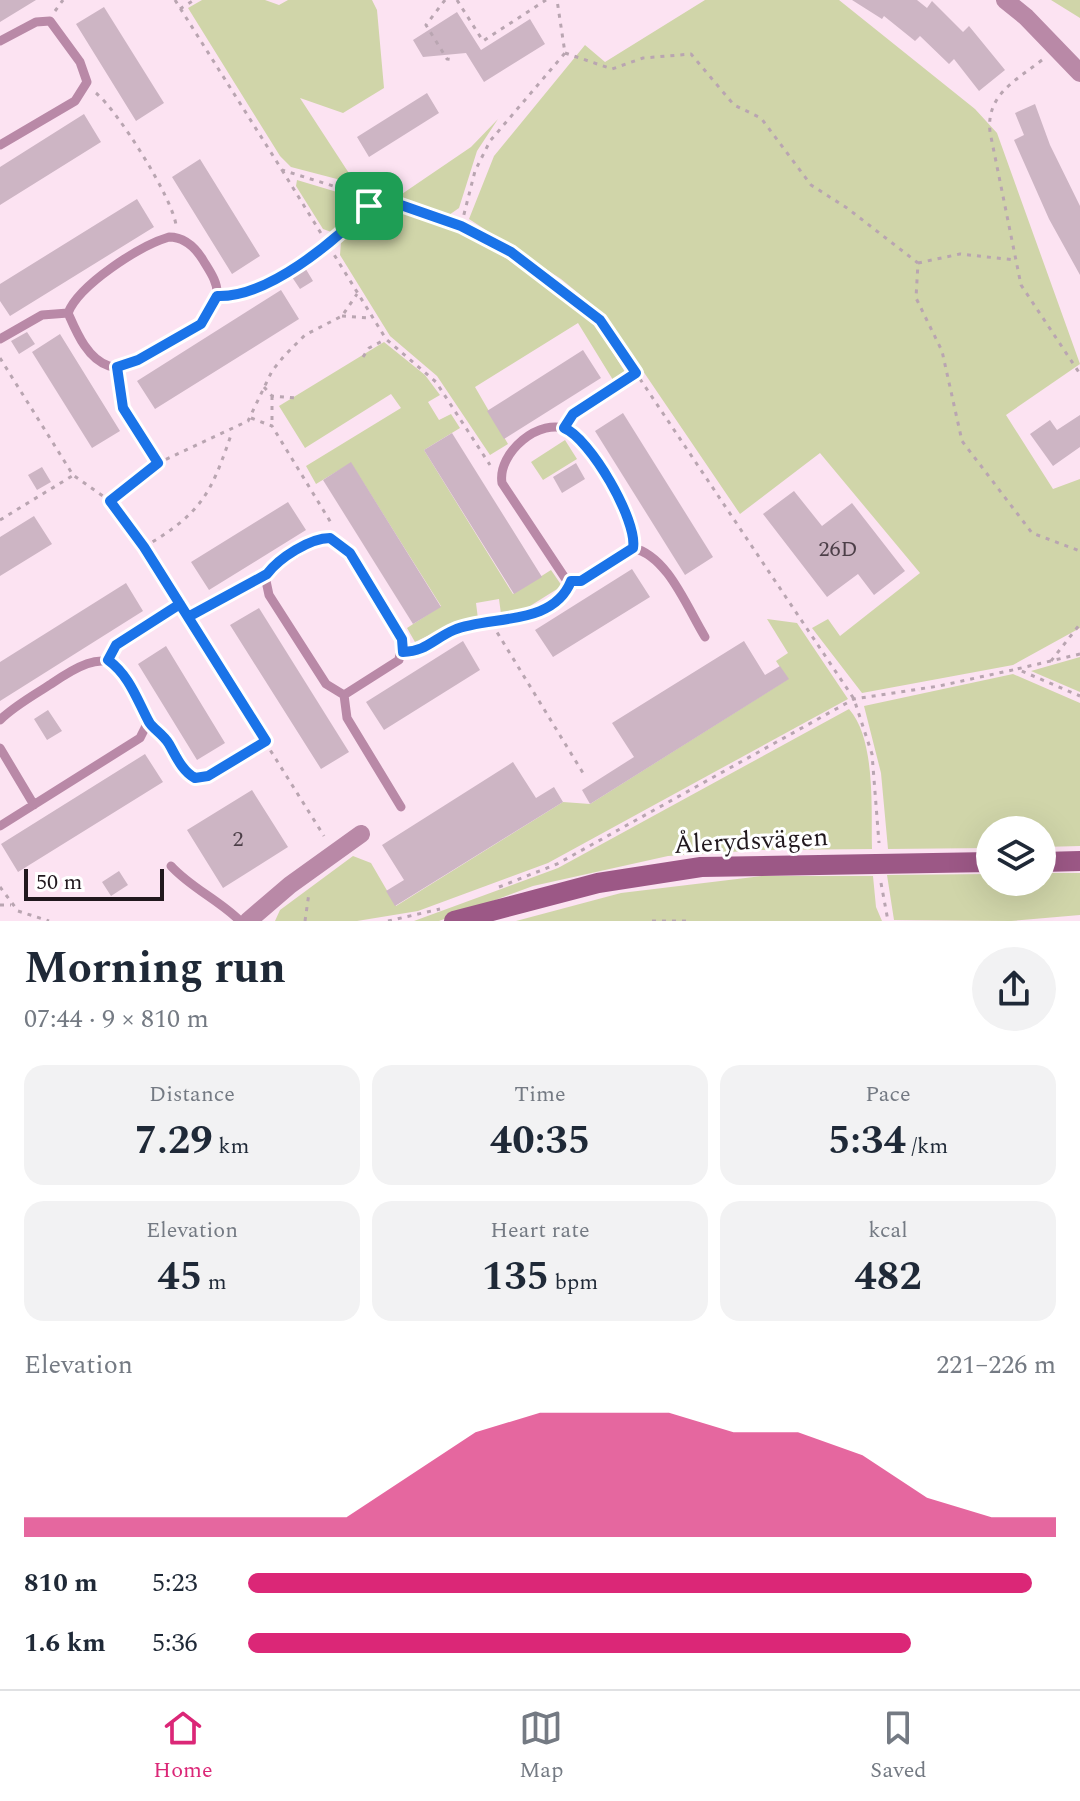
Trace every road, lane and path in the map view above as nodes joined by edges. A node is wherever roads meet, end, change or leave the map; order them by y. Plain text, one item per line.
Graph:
1 (175, 0) edge
2 (194, 0) edge
3 (445, 0) edge
4 (457, 0) edge
5 (546, 0) edge
6 (557, 0) edge
7 (1005, 0) edge
8 (180, 9) junction
9 (0, 41) edge
10 (1057, 48) junction
11 (565, 53) junction
12 (455, 60) dead end
13 (1079, 70) edge
14 (86, 86) junction
15 (0, 145) edge
16 (282, 170) junction
17 (375, 196) junction
18 (461, 226) junction
19 (175, 237) junction
20 (327, 245) junction
21 (1015, 260) junction
22 (918, 263) junction
23 (357, 294) junction
24 (217, 296) junction
25 (68, 313) junction
26 (342, 316) junction
27 (373, 318) junction
28 (0, 339) edge
29 (386, 339) junction
30 (363, 357) dead end
31 (0, 358) edge
32 (117, 367) junction
33 (636, 373) junction
34 (1080, 374) edge
35 (264, 387) junction
36 (272, 396) junction
37 (297, 398) dead end
38 (251, 418) junction
39 (272, 426) junction
40 (564, 428) junction
41 (232, 432) junction
42 (158, 463) junction
43 (501, 469) junction
44 (73, 475) junction
45 (110, 501) junction
46 (0, 520) edge
47 (337, 541) junction
48 (144, 547) junction
49 (633, 548) junction
50 (1080, 551) edge
51 (267, 574) junction
52 (571, 581) junction
53 (180, 604) junction
54 (188, 617) junction
55 (492, 624) junction
56 (1080, 624) edge
57 (705, 637) dead end
58 (403, 652) junction
59 (1080, 654) edge
60 (108, 660) junction
61 (1051, 661) junction
62 (1017, 669) junction
63 (344, 695) junction
64 (1080, 696) edge
65 (854, 699) junction
66 (0, 720) edge
67 (149, 724) junction
68 (266, 741) junction
69 (0, 748) edge
70 (583, 773) dead end
71 (34, 805) junction
72 (401, 807) dead end
73 (0, 826) edge
74 (361, 834) dead end
75 (880, 849) dead end
76 (335, 853) junction
77 (1080, 861) edge
78 (976, 862) edge
79 (1056, 862) edge
80 (171, 866) dead end
81 (881, 875) dead end
82 (0, 887) edge
83 (497, 888) dead end
84 (519, 904) junction
85 (0, 905) edge
86 (11, 905) junction
87 (447, 915) edge
88 (36, 920) edge
89 (49, 921) edge
90 (240, 921) edge
91 (248, 921) edge
92 (388, 921) edge
93 (488, 921) edge
94 (652, 921) edge
95 (686, 921) edge
96 (888, 921) edge

1 - 8 path
2 - 8 path
3 - 12 path
4 - 5 path
6 - 11 path
7 - 10 street
8 - 16 path
9 - 14 lane
10 - 13 street
10 - 21 path
11 - 18 path
11 - 22 path
14 - 15 lane
14 - 19 path
16 - 17 path
16 - 20 path
17 - 18 path
17 - 20 path
18 - 33 path
19 - 24 lane
19 - 25 lane
20 - 23 path
20 - 24 path
21 - 22 path
21 - 34 path
22 - 50 path
23 - 26 path
23 - 27 path
24 - 32 lane
25 - 28 lane
25 - 32 lane
26 - 27 path
26 - 35 path
27 - 29 path
29 - 30 path
29 - 43 path
31 - 44 path
32 - 42 path
33 - 40 path
33 - 65 path
35 - 36 path
35 - 38 path
36 - 37 path
36 - 39 path
38 - 39 path
38 - 41 path
39 - 47 path
40 - 43 lane
40 - 49 lane
41 - 42 path
41 - 48 path
42 - 45 path
43 - 52 lane
44 - 45 path
44 - 46 path
45 - 48 path
47 - 51 lane
47 - 58 lane
48 - 53 path
49 - 52 lane
49 - 57 lane
51 - 54 path
51 - 63 lane
52 - 55 path
53 - 54 path
53 - 60 path
54 - 68 path
55 - 58 path
55 - 70 path
56 - 61 path
58 - 63 lane
59 - 61 path
60 - 66 lane
60 - 67 lane
61 - 62 path
62 - 64 path
62 - 65 path
63 - 72 lane
65 - 75 path
65 - 83 path
67 - 68 path
67 - 71 lane
68 - 76 path
69 - 71 lane
71 - 73 lane
74 - 76 street
76 - 91 street
77 - 79 main road
78 - 84 main road, Ålerydsvägen
80 - 90 lane
81 - 96 path
82 - 86 path
84 - 87 main road, Ålerydsvägen
84 - 93 main road, Ålerydsvägen
85 - 86 path
86 - 88 path
87 - 92 path
88 - 89 path
94 - 95 path

